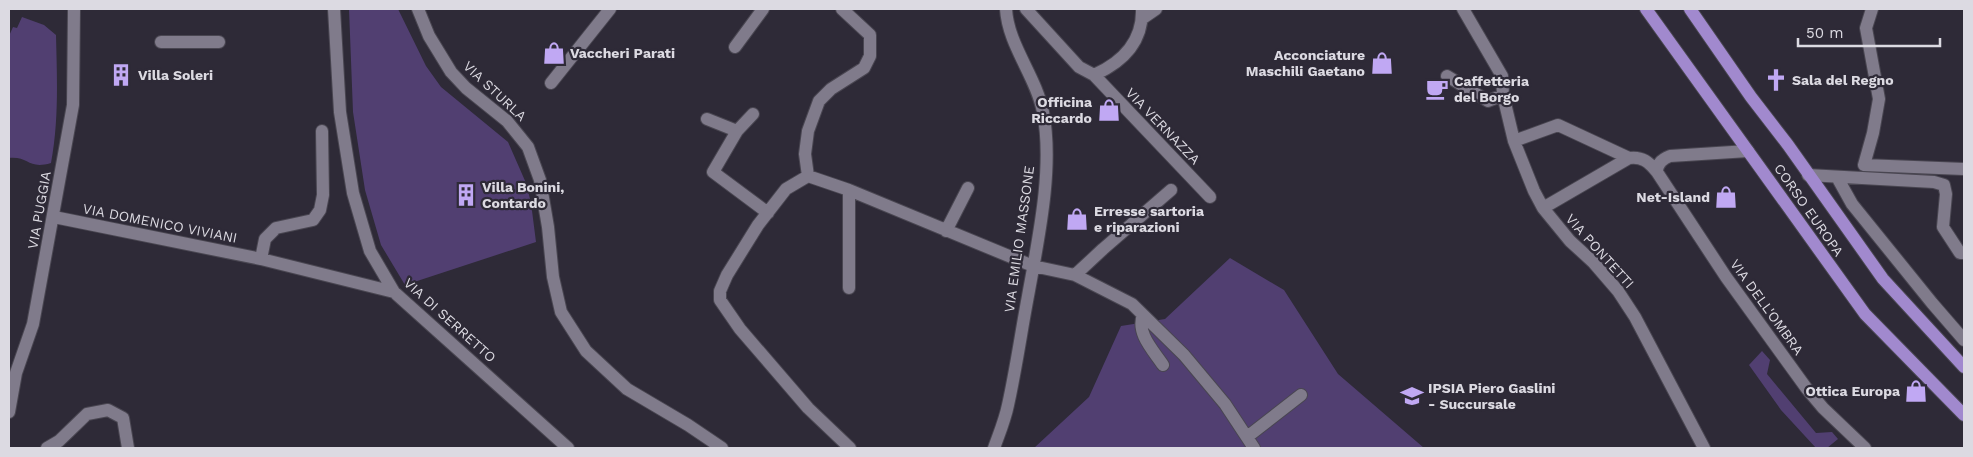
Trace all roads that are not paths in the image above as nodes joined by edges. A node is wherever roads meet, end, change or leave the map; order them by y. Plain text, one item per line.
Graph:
1 (74, 9) edge
2 (334, 9) edge
3 (418, 9) edge
4 (610, 9) edge
5 (763, 9) edge
6 (842, 9) edge
7 (1006, 9) edge
8 (1026, 9) edge
9 (1156, 9) edge
10 (1463, 9) edge
11 (1646, 9) edge
12 (1690, 9) edge
13 (1872, 9) edge
14 (1142, 13) edge
15 (161, 42) dead end
16 (219, 42) dead end
17 (735, 47) dead end
18 (1094, 75) junction
19 (1447, 76) dead end
20 (551, 83) dead end
21 (1503, 95) junction
22 (753, 114) dead end
23 (707, 119) dead end
24 (322, 131) dead end
25 (737, 131) junction
26 (1514, 141) junction
27 (1748, 150) junction
28 (1629, 158) junction
29 (1964, 169) edge
30 (1658, 172) junction
31 (1808, 175) junction
32 (808, 176) junction
33 (1837, 177) junction
34 (968, 188) dead end
35 (849, 190) junction
36 (1171, 190) dead end
37 (1210, 197) dead end
38 (1543, 208) junction
39 (768, 213) junction
40 (54, 217) junction
41 (946, 230) junction
42 (1964, 253) edge
43 (261, 259) junction
44 (1033, 266) junction
45 (1075, 276) junction
46 (849, 288) dead end
47 (394, 292) junction
48 (1143, 315) junction
49 (1964, 340) edge
50 (1163, 365) dead end
51 (1964, 366) edge
52 (1300, 395) dead end
53 (9, 412) edge
54 (1964, 416) edge
55 (1251, 443) edge
56 (717, 447) edge
57 (47, 448) edge
58 (128, 448) edge
59 (568, 448) edge
60 (850, 448) edge
61 (994, 448) edge
62 (1704, 448) edge
63 (1865, 448) edge

1 - 40 street, VIA PUGGIA
2 - 47 street, VIA DI SERRETTO
3 - 56 street, VIA STURLA
4 - 20 street
5 - 17 street
6 - 32 street
7 - 44 street, VIA EMILIO MASSONE
8 - 18 street, VIA VERNAZZA
9 - 14 street
10 - 21 street, VIA PONTETTI
11 - 27 main road, CORSO EUROPA
12 - 31 main road, CORSO EUROPA
13 - 29 street
14 - 18 street
15 - 16 street
18 - 37 street, VIA VERNAZZA
19 - 21 street
21 - 26 street, VIA PONTETTI
22 - 25 street
23 - 25 street
24 - 43 street
25 - 39 street
26 - 28 street, VIA DELL'OMBRA
26 - 38 street, VIA PONTETTI
27 - 30 street
27 - 54 main road, CORSO EUROPA
28 - 30 street, VIA DELL'OMBRA
28 - 38 street
30 - 63 street, VIA DELL'OMBRA
31 - 33 street
31 - 51 main road, CORSO EUROPA
32 - 35 street
32 - 39 street
33 - 42 street
33 - 49 street
34 - 41 street
35 - 41 street
35 - 46 street
36 - 45 street
38 - 62 street, VIA PONTETTI
39 - 60 street
40 - 43 street, VIA DOMENICO VIVIANI
40 - 53 street, VIA PUGGIA
41 - 44 street
43 - 47 street, VIA DOMENICO VIVIANI
44 - 45 street
44 - 61 street, VIA EMILIO MASSONE
45 - 48 street
47 - 59 street, VIA DI SERRETTO
48 - 50 street
48 - 55 street
52 - 55 street
57 - 58 street

